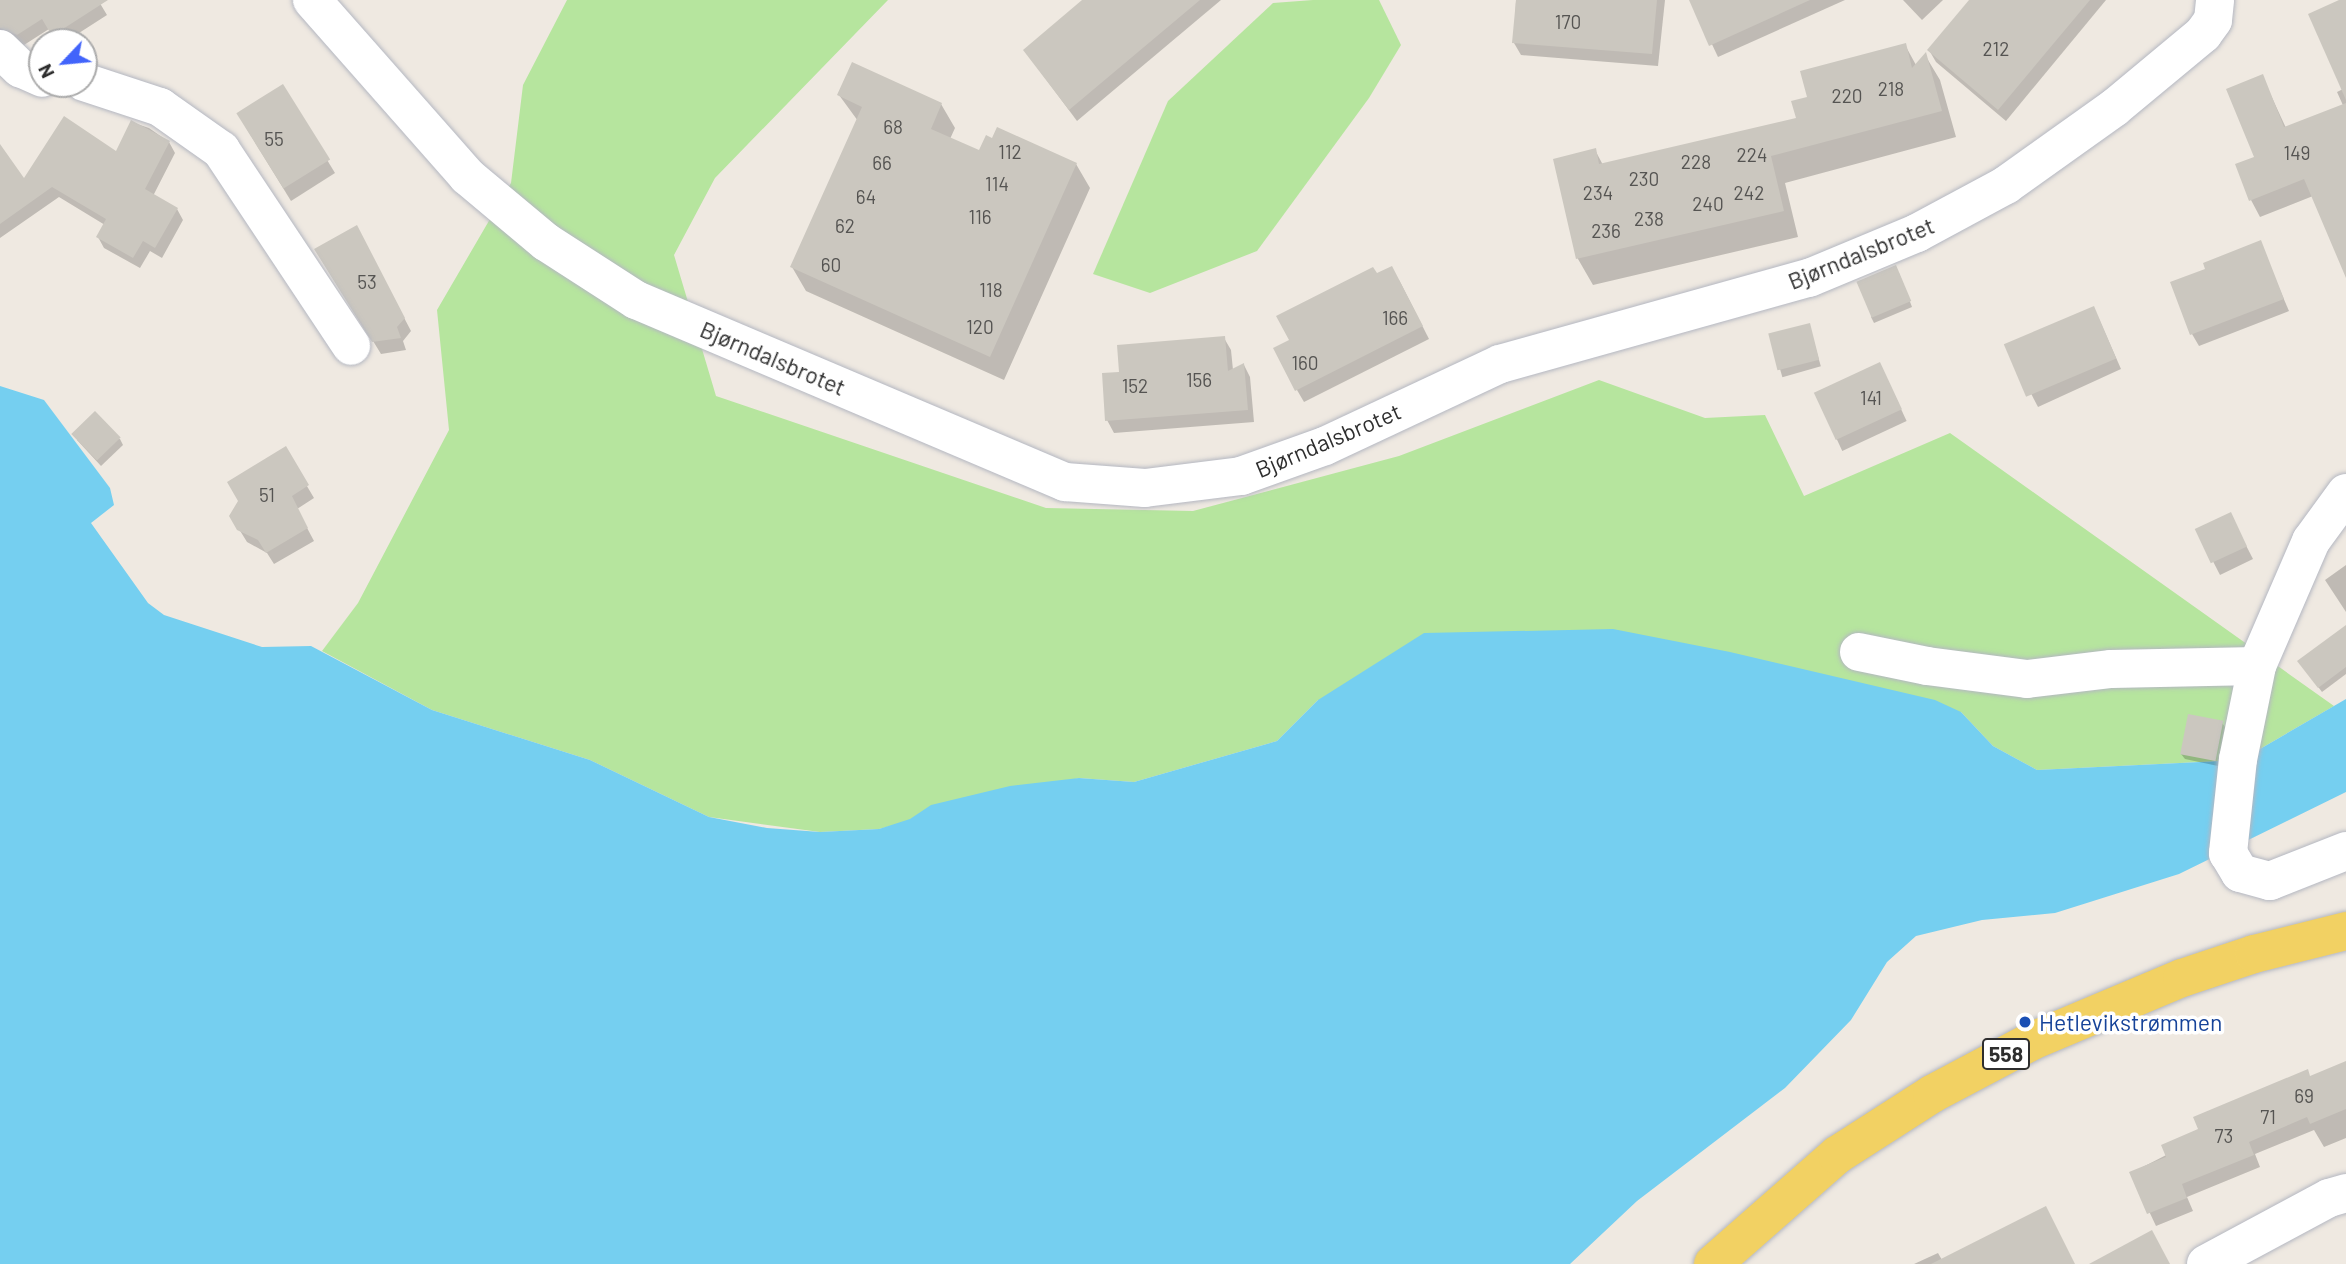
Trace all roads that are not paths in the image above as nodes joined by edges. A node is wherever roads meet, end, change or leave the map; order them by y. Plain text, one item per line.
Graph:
1 (312, 0) edge
2 (2215, 0) edge
3 (0, 49) edge
4 (28, 72) edge
5 (98, 87) edge
6 (351, 346) dead end
7 (2346, 493) edge
8 (1859, 652) dead end
9 (2257, 666) junction
10 (2346, 850) edge
11 (2346, 931) edge
12 (2346, 1193) edge
13 (1713, 1264) edge
14 (2206, 1264) edge

1 - 2 street, Bjørndalsbrotet
3 - 4 street
5 - 6 street
7 - 9 street
8 - 9 street
9 - 10 street
11 - 13 main road, 558
12 - 14 street

